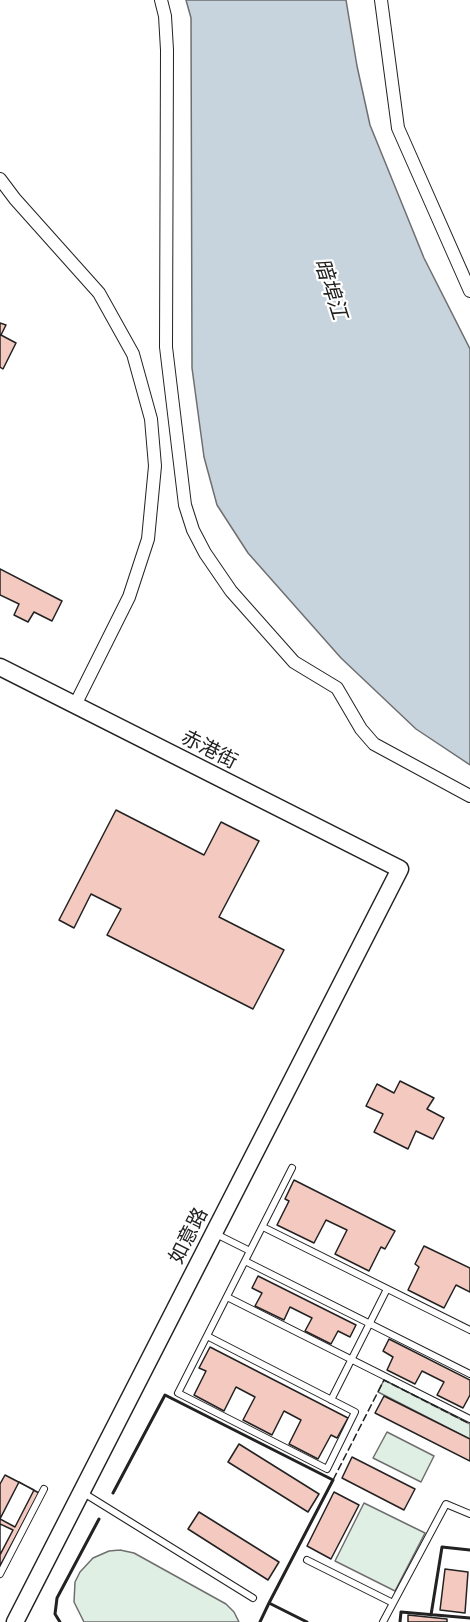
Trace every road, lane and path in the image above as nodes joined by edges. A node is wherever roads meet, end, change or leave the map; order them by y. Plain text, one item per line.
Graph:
1 (160, 0) edge
2 (381, 0) edge
3 (0, 180) edge
4 (470, 291) edge
5 (0, 668) edge
6 (75, 705) junction
7 (470, 796) edge
8 (400, 869) joint
9 (292, 1168) dead end
10 (263, 1227) junction
11 (214, 1233) junction
12 (250, 1251) junction
13 (246, 1260) junction
14 (387, 1289) junction
15 (227, 1297) junction
16 (370, 1323) junction
17 (470, 1330) edge
18 (207, 1336) junction
19 (352, 1360) junction
20 (470, 1374) edge
21 (331, 1400) junction
22 (470, 1419) edge
23 (44, 1489) dead end
24 (81, 1492) junction
25 (470, 1514) edge
26 (307, 1560) dead end
27 (0, 1574) edge
28 (253, 1598) dead end
29 (393, 1603) junction
30 (15, 1622) edge
31 (383, 1622) edge

1 - 7 street
2 - 4 street
3 - 6 street
5 - 6 street, 赤港街
6 - 8 street, 赤港街
8 - 11 street, 如意路
9 - 10 lane
10 - 12 lane
10 - 14 lane
11 - 12 lane
11 - 24 street, 如意路
12 - 13 lane
13 - 15 lane
13 - 16 lane
14 - 16 lane
14 - 17 lane
15 - 18 lane
15 - 19 lane
16 - 19 lane
16 - 20 lane
18 - 21 lane
18 - 21 lane
19 - 21 lane
19 - 22 lane
23 - 27 lane
24 - 28 lane
24 - 30 street, 如意路
25 - 29 lane
26 - 29 lane
29 - 31 lane

